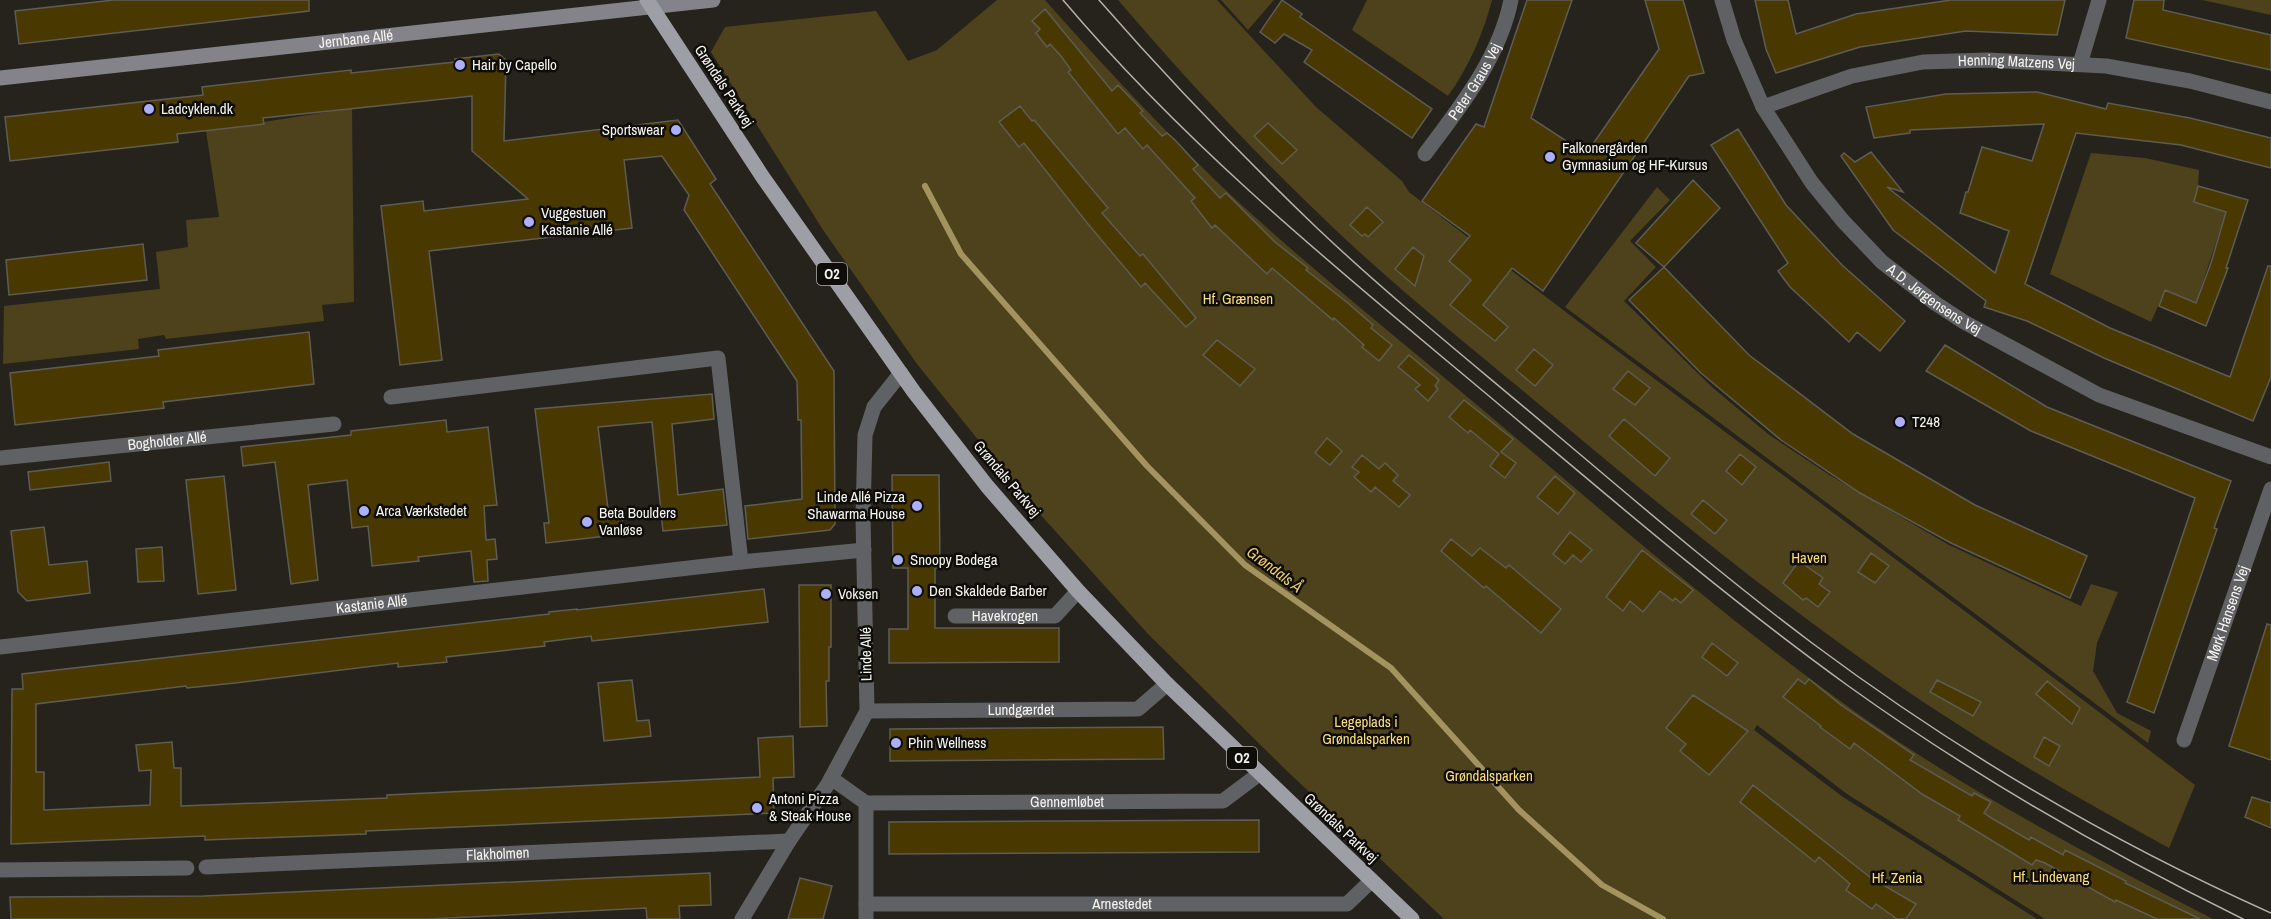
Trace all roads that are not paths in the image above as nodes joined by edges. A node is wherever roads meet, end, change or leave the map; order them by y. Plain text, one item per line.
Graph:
1 (713, 0) edge
2 (1511, 0) edge
3 (1722, 0) edge
4 (2099, 0) edge
5 (649, 4) edge
6 (2080, 64) junction
7 (0, 78) edge
8 (2271, 102) edge
9 (1762, 107) junction
10 (1425, 154) dead end
11 (901, 373) junction
12 (391, 397) dead end
13 (334, 424) dead end
14 (2271, 457) edge
15 (0, 458) edge
16 (2271, 489) edge
17 (864, 550) junction
18 (741, 562) junction
19 (1078, 591) junction
20 (955, 616) dead end
21 (0, 647) edge
22 (1167, 684) junction
23 (867, 711) junction
24 (2184, 740) dead end
25 (1259, 774) junction
26 (831, 778) junction
27 (866, 803) junction
28 (789, 841) junction
29 (206, 867) dead end
30 (187, 868) dead end
31 (0, 870) edge
32 (1371, 881) junction
33 (866, 911) edge
34 (742, 919) edge
35 (1412, 919) edge

1 - 5 street, Jernbane Allé
2 - 10 street, Peter Graus Vej
3 - 9 street, A.D. Jørgensens Vej
4 - 6 street
5 - 7 street, Jernbane Allé
5 - 11 main road, Grøndals Parkvej / O2
6 - 8 street, Henning Matzens Vej
6 - 9 street, Henning Matzens Vej
9 - 14 street, A.D. Jørgensens Vej
11 - 17 street, Linde Allé
11 - 19 main road, Grøndals Parkvej / O2
12 - 18 street
13 - 15 street, Bogholder Allé
16 - 24 street, Mørk Hansens Vej
17 - 18 street, Kastanie Allé
17 - 23 street, Linde Allé
18 - 21 street, Kastanie Allé
19 - 20 street, Havekrogen
19 - 22 main road, Grøndals Parkvej / O2
22 - 23 street, Lundgærdet
22 - 25 main road, Grøndals Parkvej / O2
23 - 26 street, Linde Allé
25 - 27 street, Gennemløbet
25 - 32 main road, Grøndals Parkvej / O2
26 - 27 street
26 - 28 street, Linde Allé
27 - 33 street
28 - 29 street, Flakholmen
28 - 34 street, Linde Allé
30 - 31 street
32 - 33 street, Arnestedet
32 - 35 main road, Grøndals Parkvej / O2

